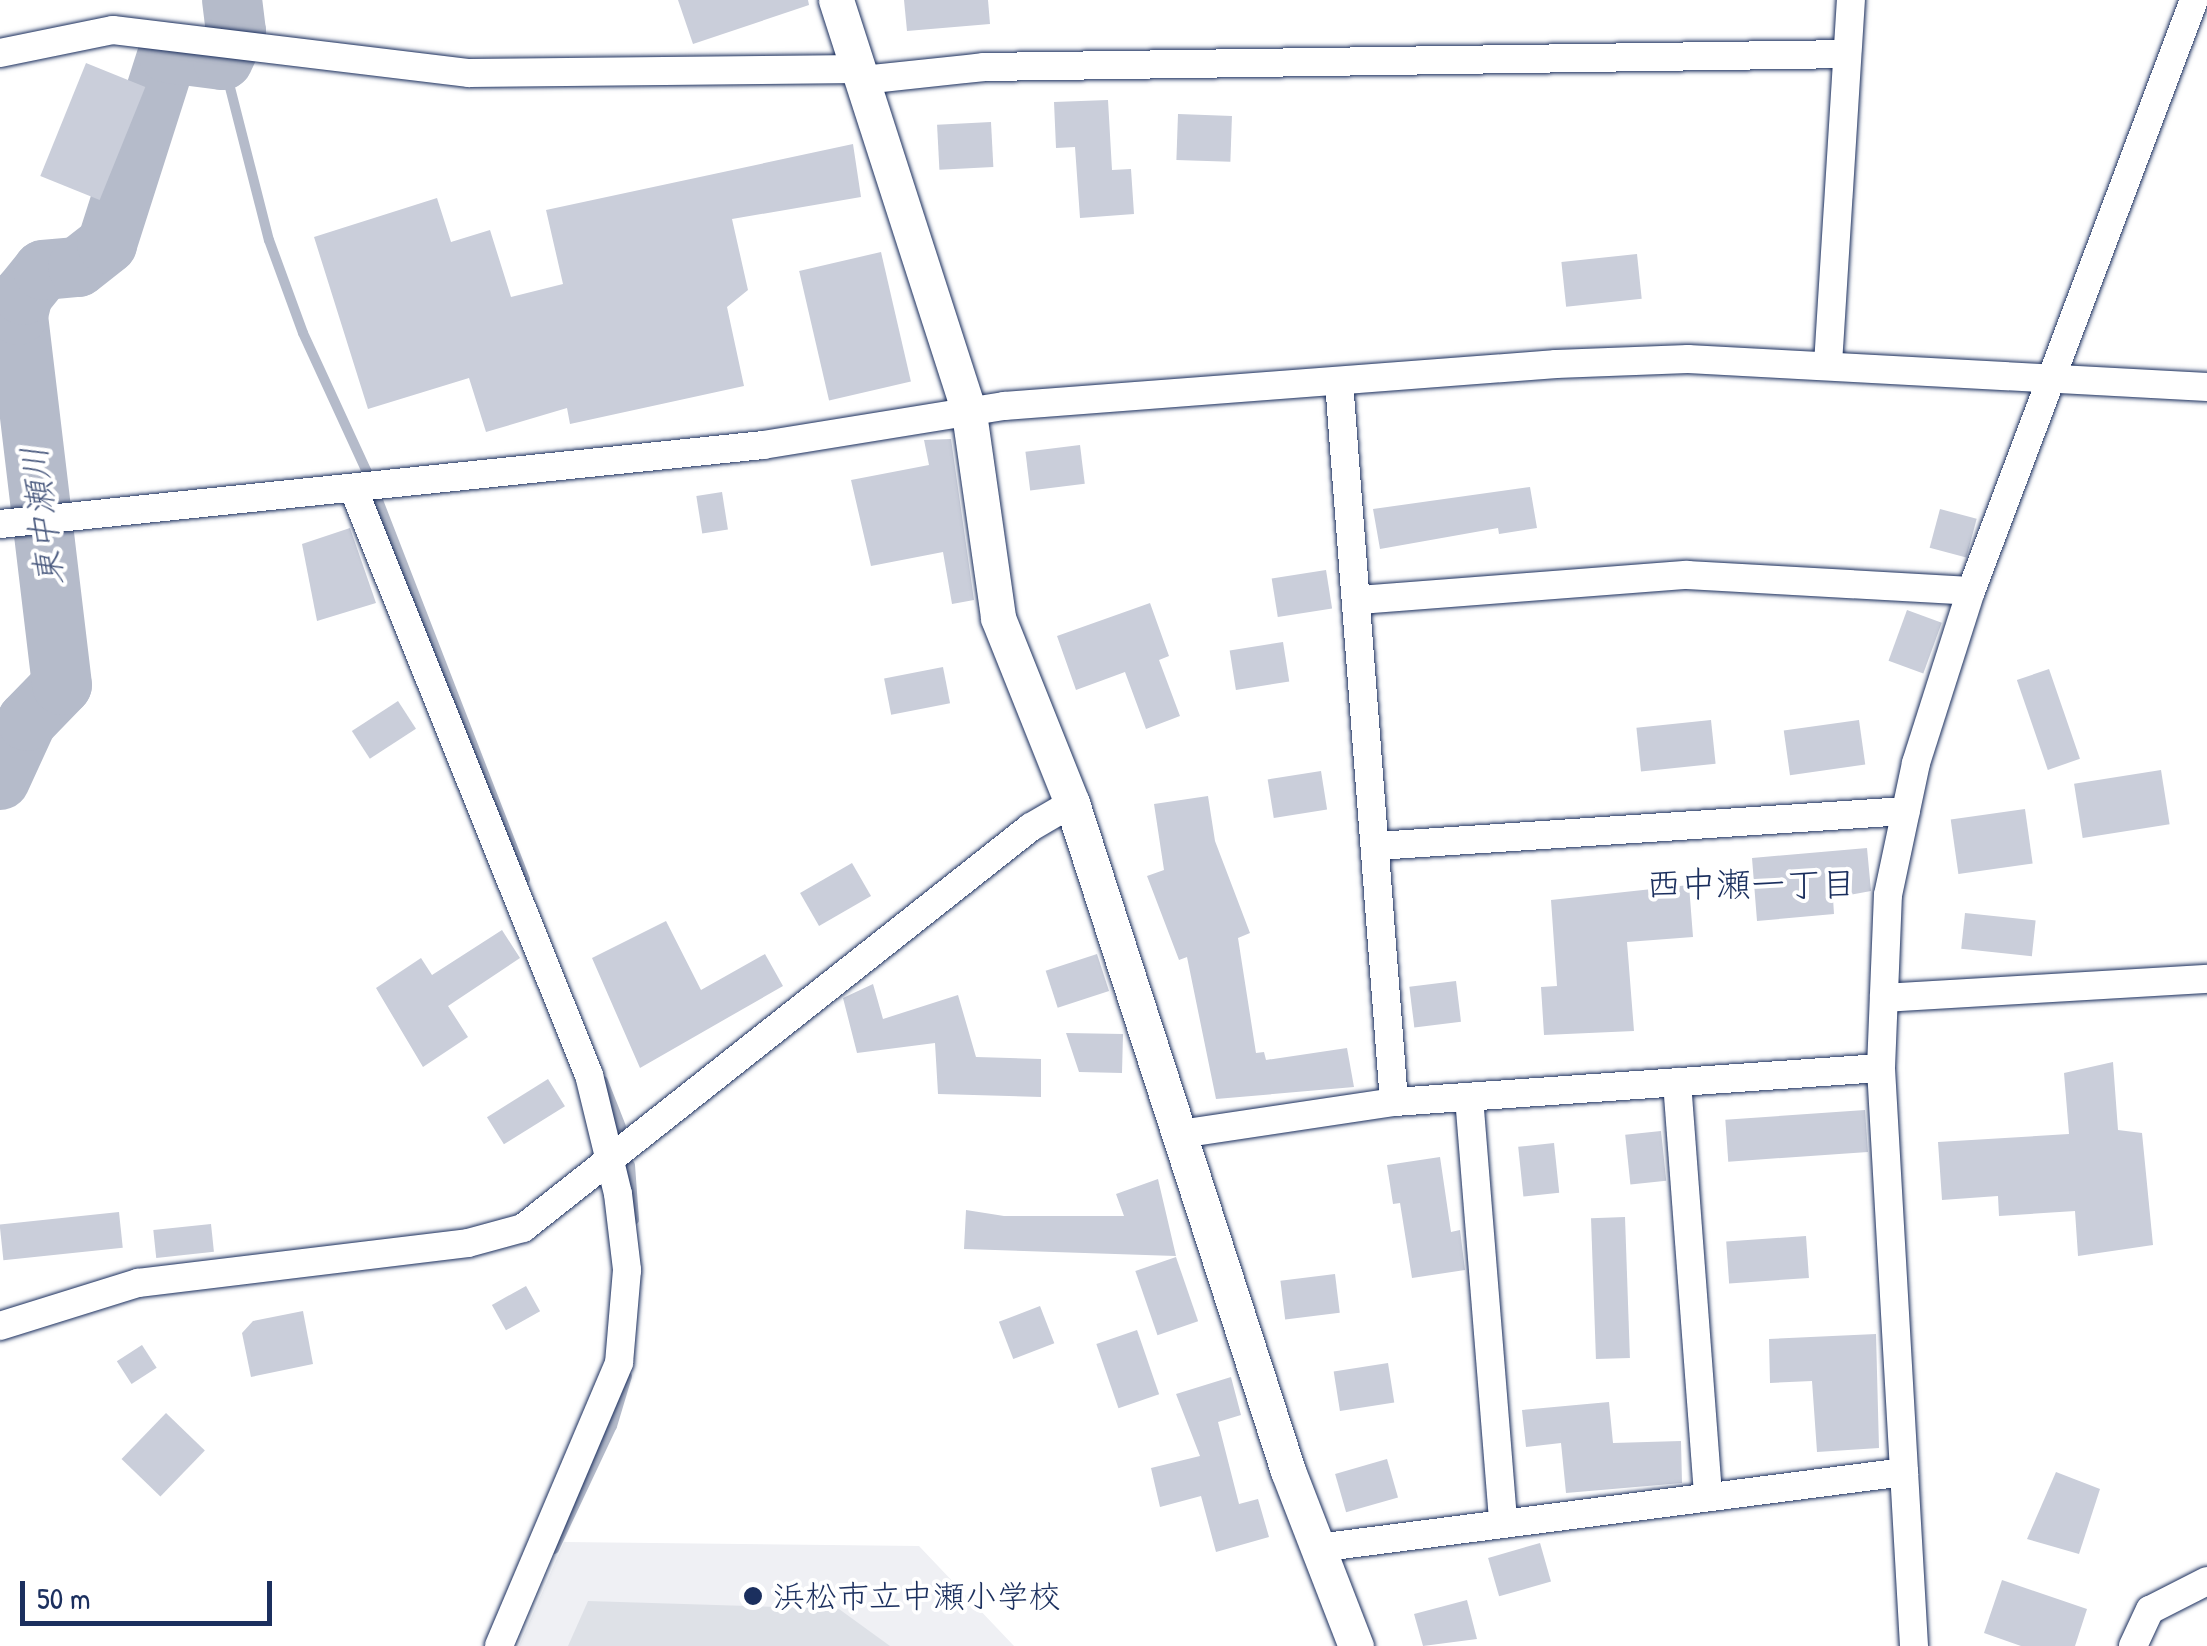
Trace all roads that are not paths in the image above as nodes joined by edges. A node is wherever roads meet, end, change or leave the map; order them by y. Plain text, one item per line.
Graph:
1 (836, 0) edge
2 (1851, 0) edge
3 (2194, 0) edge
4 (0, 54) edge
5 (1847, 54) junction
6 (861, 74) junction
7 (1828, 364) junction
8 (2055, 377) junction
9 (1340, 382) junction
10 (2207, 387) edge
11 (968, 412) junction
12 (367, 486) junction
13 (0, 524) edge
14 (1972, 591) junction
15 (1358, 600) junction
16 (1072, 803) junction
17 (1906, 811) junction
18 (1377, 846) junction
19 (2207, 979) edge
20 (1884, 998) junction
21 (1880, 1068) junction
22 (1677, 1082) junction
23 (1470, 1097) junction
24 (1394, 1102) junction
25 (1180, 1134) junction
26 (612, 1160) junction
27 (0, 1326) edge
28 (1904, 1472) junction
29 (1708, 1497) junction
30 (1502, 1522) junction
31 (1318, 1548) junction
32 (2207, 1581) edge
33 (498, 1646) edge
34 (1356, 1646) edge
35 (1914, 1646) edge
36 (2132, 1646) edge

1 - 6 street
2 - 5 street
3 - 8 street
4 - 6 street
5 - 6 street
5 - 7 street
6 - 11 street
7 - 8 street
7 - 9 street
8 - 10 street
8 - 14 street
9 - 11 street
9 - 15 street
11 - 12 street
11 - 16 street
12 - 13 street
12 - 26 street
14 - 15 street
14 - 17 street
15 - 18 street
16 - 25 street
16 - 26 street
17 - 18 street
17 - 20 street
18 - 24 street
19 - 20 street
20 - 21 street
21 - 22 street
21 - 28 street
22 - 23 street
22 - 29 street
23 - 24 street
23 - 30 street
24 - 25 street
25 - 31 street
26 - 27 street
26 - 33 street
28 - 29 street
28 - 35 street
29 - 30 street
30 - 31 street
31 - 34 street
32 - 36 street

